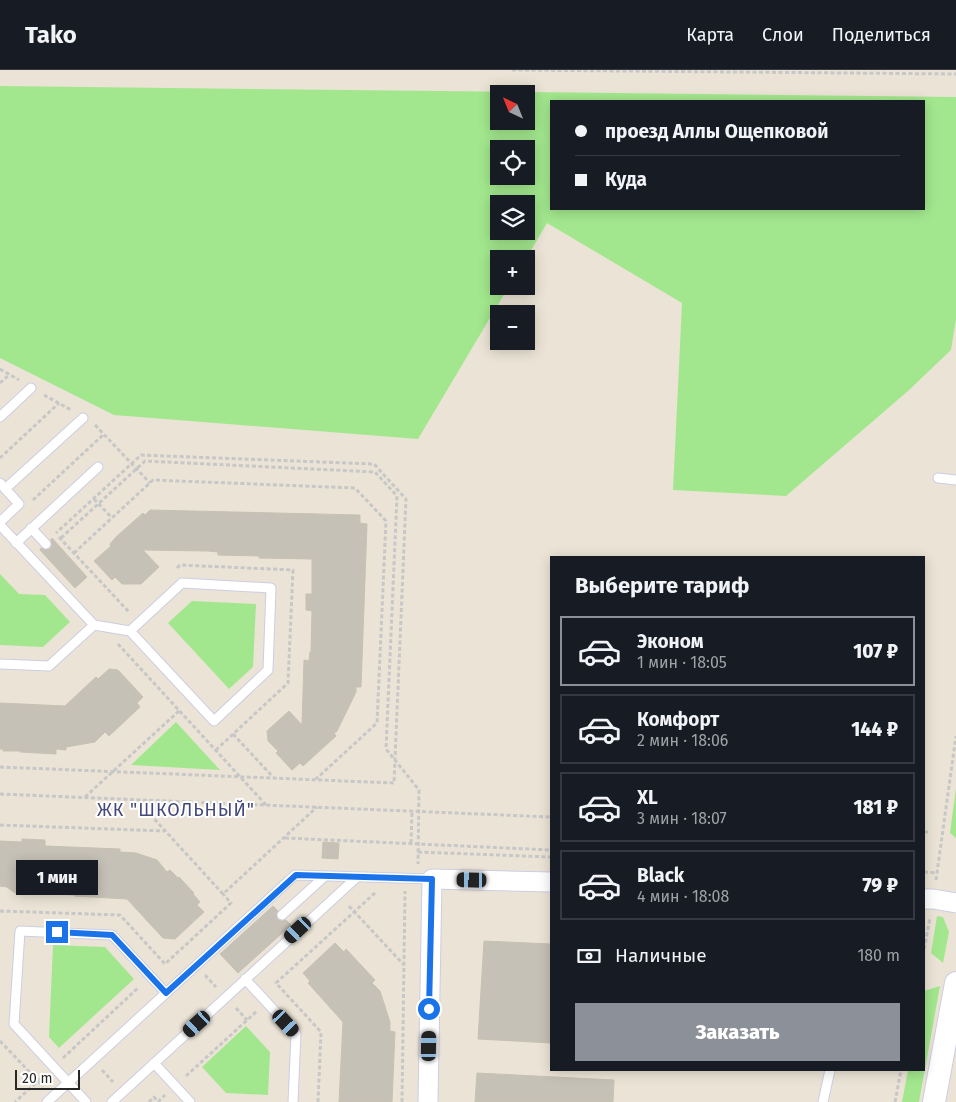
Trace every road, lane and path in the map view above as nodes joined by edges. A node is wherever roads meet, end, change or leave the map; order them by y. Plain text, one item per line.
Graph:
1 (512, 70) edge
2 (956, 74) edge
3 (10, 375) dead end
4 (0, 384) edge
5 (31, 388) dead end
6 (59, 403) dead end
7 (0, 417) edge
8 (83, 418) dead end
9 (104, 434) dead end
10 (0, 458) edge
11 (98, 467) dead end
12 (938, 478) dead end
13 (956, 480) edge
14 (3, 486) edge
15 (94, 499) junction
16 (99, 503) junction
17 (42, 518) junction
18 (112, 518) junction
19 (0, 524) edge
20 (31, 528) junction
21 (56, 534) junction
22 (60, 538) junction
23 (16, 543) junction
24 (46, 544) dead end
25 (74, 553) junction
26 (139, 623) junction
27 (97, 625) junction
28 (130, 630) junction
29 (0, 664) edge
30 (193, 698) junction
31 (179, 710) junction
32 (233, 734) dead end
33 (956, 736) edge
34 (395, 761) junction
35 (0, 767) edge
36 (114, 771) junction
37 (240, 776) junction
38 (274, 778) junction
39 (316, 779) junction
40 (0, 794) edge
41 (85, 798) junction
42 (136, 800) junction
43 (266, 805) junction
44 (317, 807) junction
45 (412, 811) junction
46 (419, 811) junction
47 (550, 817) edge
48 (0, 824) edge
49 (165, 831) junction
50 (925, 832) edge
51 (929, 832) dead end
52 (285, 838) junction
53 (411, 843) junction
54 (418, 844) junction
55 (550, 850) edge
56 (418, 852) junction
57 (550, 857) edge
58 (925, 872) edge
59 (937, 873) junction
60 (325, 876) junction
61 (357, 877) junction
62 (391, 878) junction
63 (405, 878) junction
64 (425, 879) junction
65 (550, 882) edge
66 (223, 894) junction
67 (338, 894) junction
68 (929, 899) edge
69 (956, 903) edge
70 (0, 911) edge
71 (354, 912) junction
72 (282, 915) dead end
73 (925, 939) edge
74 (181, 949) junction
75 (165, 964) junction
76 (197, 965) junction
77 (404, 966) junction
78 (151, 977) junction
79 (246, 979) junction
80 (956, 983) edge
81 (166, 993) junction
82 (226, 997) junction
83 (267, 1002) junction
84 (247, 1020) junction
85 (0, 1041) edge
86 (78, 1044) junction
87 (93, 1060) junction
88 (154, 1063) junction
89 (53, 1067) junction
90 (830, 1071) edge
91 (901, 1071) edge
92 (38, 1081) junction
93 (68, 1083) junction
94 (175, 1086) junction
95 (122, 1092) junction
96 (15, 1102) edge
97 (48, 1102) edge
98 (86, 1102) edge
99 (112, 1102) edge
100 (149, 1102) edge
101 (158, 1102) edge
102 (190, 1102) edge
103 (293, 1102) edge
104 (318, 1102) edge
105 (402, 1102) edge
106 (428, 1102) edge
107 (823, 1102) edge
108 (895, 1102) edge
109 (934, 1102) edge

1 - 2 path
3 - 4 path
5 - 7 lane
6 - 10 path
8 - 14 lane
9 - 17 path
11 - 17 lane
12 - 13 lane
14 - 19 lane
15 - 16 path
15 - 21 path
15 - 34 path
16 - 18 path
16 - 22 path
16 - 34 path
17 - 20 lane
17 - 21 path
18 - 25 path
18 - 39 path
19 - 23 lane
20 - 23 lane
20 - 24 lane
21 - 22 path
22 - 25 path
23 - 27 lane
25 - 26 path
26 - 28 lane
26 - 30 lane
27 - 28 lane
27 - 29 lane
27 - 31 path
28 - 30 lane
30 - 31 path
31 - 36 path
31 - 37 path
32 - 38 path
33 - 59 path
34 - 39 path
34 - 46 path
35 - 36 path
36 - 37 path
36 - 41 path
37 - 38 path
37 - 43 path
38 - 39 path
40 - 41 path
41 - 42 path
42 - 43 path
42 - 49 path
43 - 44 path
44 - 45 path
44 - 52 path
45 - 46 path
45 - 53 path
46 - 47 path
46 - 54 path
48 - 49 path
49 - 66 path
50 - 51 path
52 - 53 path
52 - 66 path
53 - 54 path
54 - 55 path
54 - 56 path
56 - 57 path
56 - 64 path
58 - 59 path
59 - 68 path
60 - 61 lane
60 - 72 lane
60 - 76 lane
61 - 62 lane
61 - 67 lane
62 - 63 lane
62 - 71 path
63 - 64 lane
63 - 77 path
64 - 65 street
64 - 106 street
66 - 74 path
67 - 71 path
67 - 79 lane
68 - 69 street
68 - 73 path
70 - 75 path
71 - 77 path
71 - 104 path
74 - 75 path
74 - 76 path
75 - 78 path
76 - 81 lane
76 - 82 path
77 - 105 path
78 - 81 lane
78 - 86 path
78 - 89 lane
79 - 82 lane
79 - 83 lane
80 - 109 street
81 - 87 lane
82 - 84 path
82 - 88 lane
83 - 84 path
83 - 103 lane
84 - 94 path
85 - 92 path
86 - 87 path
86 - 89 path
87 - 93 lane
87 - 95 path
88 - 94 lane
88 - 95 lane
89 - 92 path
89 - 93 lane
90 - 107 lane
91 - 108 path
92 - 96 path
93 - 97 lane
93 - 98 lane
94 - 101 path
94 - 102 lane
95 - 99 lane
100 - 101 path

